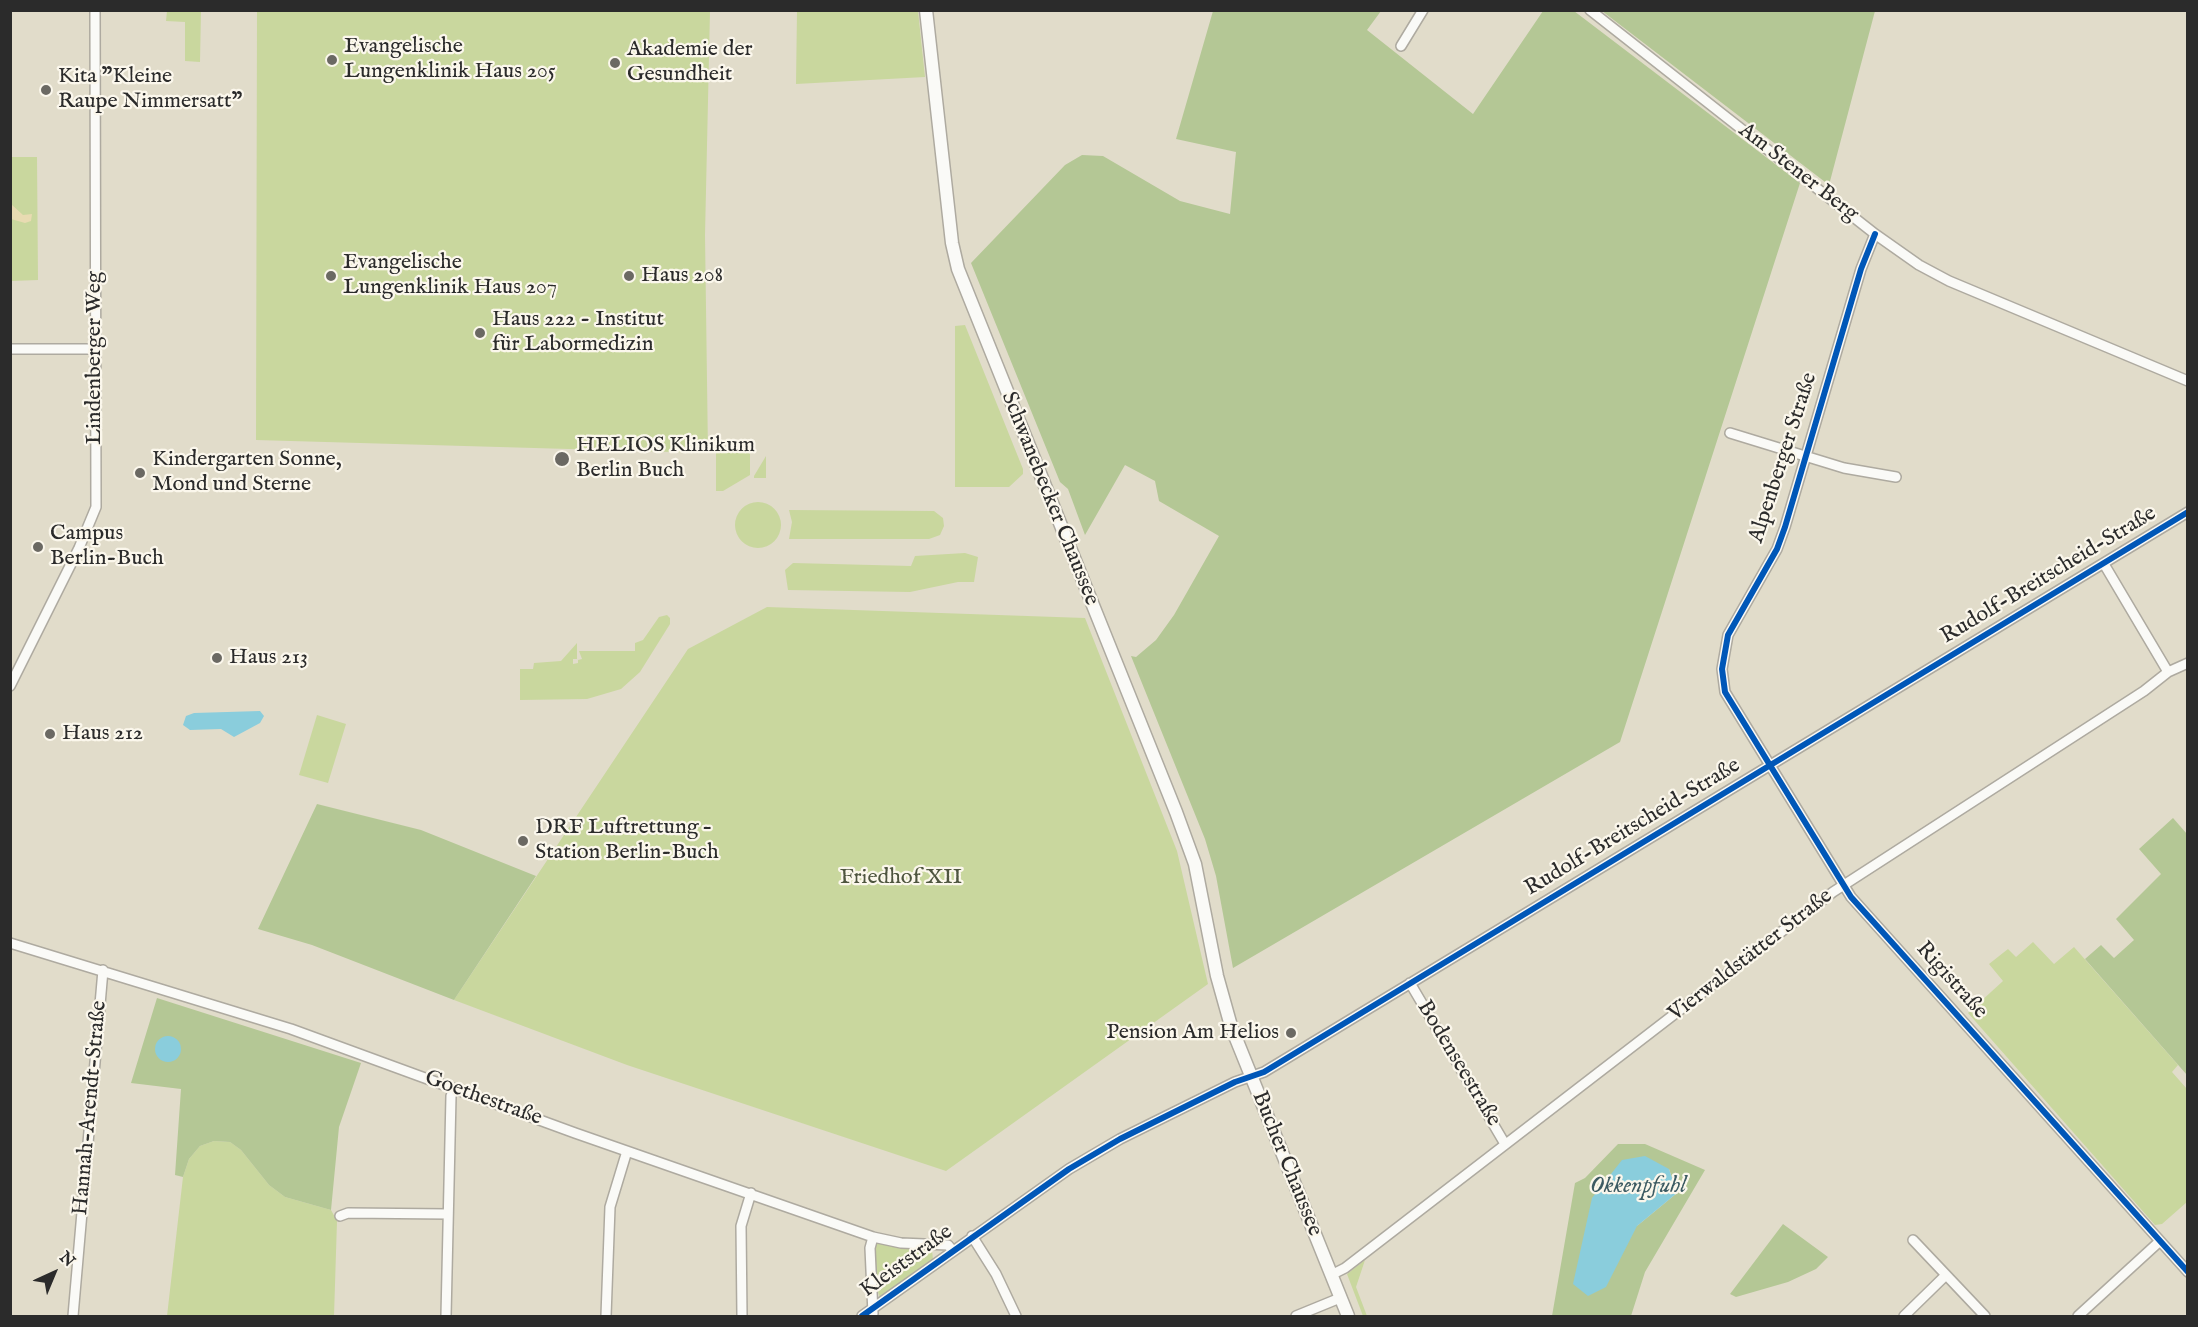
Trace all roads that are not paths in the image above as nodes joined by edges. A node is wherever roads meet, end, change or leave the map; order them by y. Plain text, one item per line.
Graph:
1 (95, 10) edge
2 (926, 10) edge
3 (1423, 10) edge
4 (1590, 10) edge
5 (1401, 46) dead end
6 (1875, 234) junction
7 (10, 349) edge
8 (95, 349) junction
9 (2187, 381) edge
10 (1730, 433) dead end
11 (1806, 457) junction
12 (1896, 477) dead end
13 (2187, 512) edge
14 (2104, 564) junction
15 (2187, 663) edge
16 (2169, 672) junction
17 (10, 686) edge
18 (1724, 688) joint
19 (1770, 766) junction
20 (1843, 885) junction
21 (10, 943) edge
22 (103, 970) junction
23 (1217, 976) joint
24 (1410, 983) junction
25 (1250, 1077) junction
26 (454, 1089) junction
27 (1505, 1144) junction
28 (627, 1151) junction
29 (751, 1193) junction
30 (448, 1214) junction
31 (340, 1216) dead end
32 (972, 1236) junction
33 (873, 1237) junction
34 (1913, 1240) dead end
35 (2160, 1240) junction
36 (953, 1251) junction
37 (2187, 1272) edge
38 (1331, 1275) junction
39 (1946, 1275) junction
40 (1340, 1298) junction
41 (873, 1314) edge
42 (74, 1317) edge
43 (446, 1317) edge
44 (606, 1317) edge
45 (742, 1317) edge
46 (862, 1317) edge
47 (1016, 1317) edge
48 (1296, 1317) edge
49 (1348, 1317) edge
50 (1904, 1317) edge
51 (1985, 1317) edge
52 (2078, 1317) edge

1 - 8 street, Lindenberger Weg
2 - 23 main road, Schwanebecker Chaussee
3 - 5 street
4 - 6 street, Am Stener Berg
6 - 9 street, Am Stener Berg
6 - 11 street, Alpenberger Straße
7 - 8 street
8 - 17 street, Lindenberger Weg
10 - 11 street, Alpenberger Straße
11 - 12 street, Alpenberger Straße
11 - 18 street, Alpenberger Straße
13 - 14 street, Rudolf-Breitscheid-Straße
14 - 16 street
14 - 19 street, Rudolf-Breitscheid-Straße
15 - 16 street, Vierwaldstätter Straße
16 - 20 street, Vierwaldstätter Straße
18 - 19 street, Rigistraße
19 - 20 street, Rigistraße
19 - 24 street, Rudolf-Breitscheid-Straße
20 - 27 street, Vierwaldstätter Straße
20 - 35 street, Rigistraße
21 - 22 street, Goethestraße
22 - 26 street, Goethestraße
22 - 42 street, Hannah-Arendt-Straße
23 - 25 main road, Bucher Chaussee
24 - 25 street, Rudolf-Breitscheid-Straße
24 - 27 street, Bodenseestraße
25 - 32 street, Kleiststraße
25 - 38 main road, Bucher Chaussee
26 - 28 street, Goethestraße
26 - 30 street
27 - 38 street, Vierwaldstätter Straße
28 - 29 street, Goethestraße
28 - 44 street
29 - 33 street, Goethestraße
29 - 45 street
30 - 31 street
30 - 43 street
32 - 36 street, Kleiststraße
32 - 47 street
33 - 36 street, Goethestraße
33 - 41 street
34 - 39 street
35 - 37 street, Rigistraße
35 - 52 street
36 - 41 street, Kleiststraße
38 - 40 main road, Bucher Chaussee
39 - 50 street
39 - 51 street
40 - 48 street
40 - 49 main road, Bucher Chaussee
41 - 46 street, Kleiststraße

